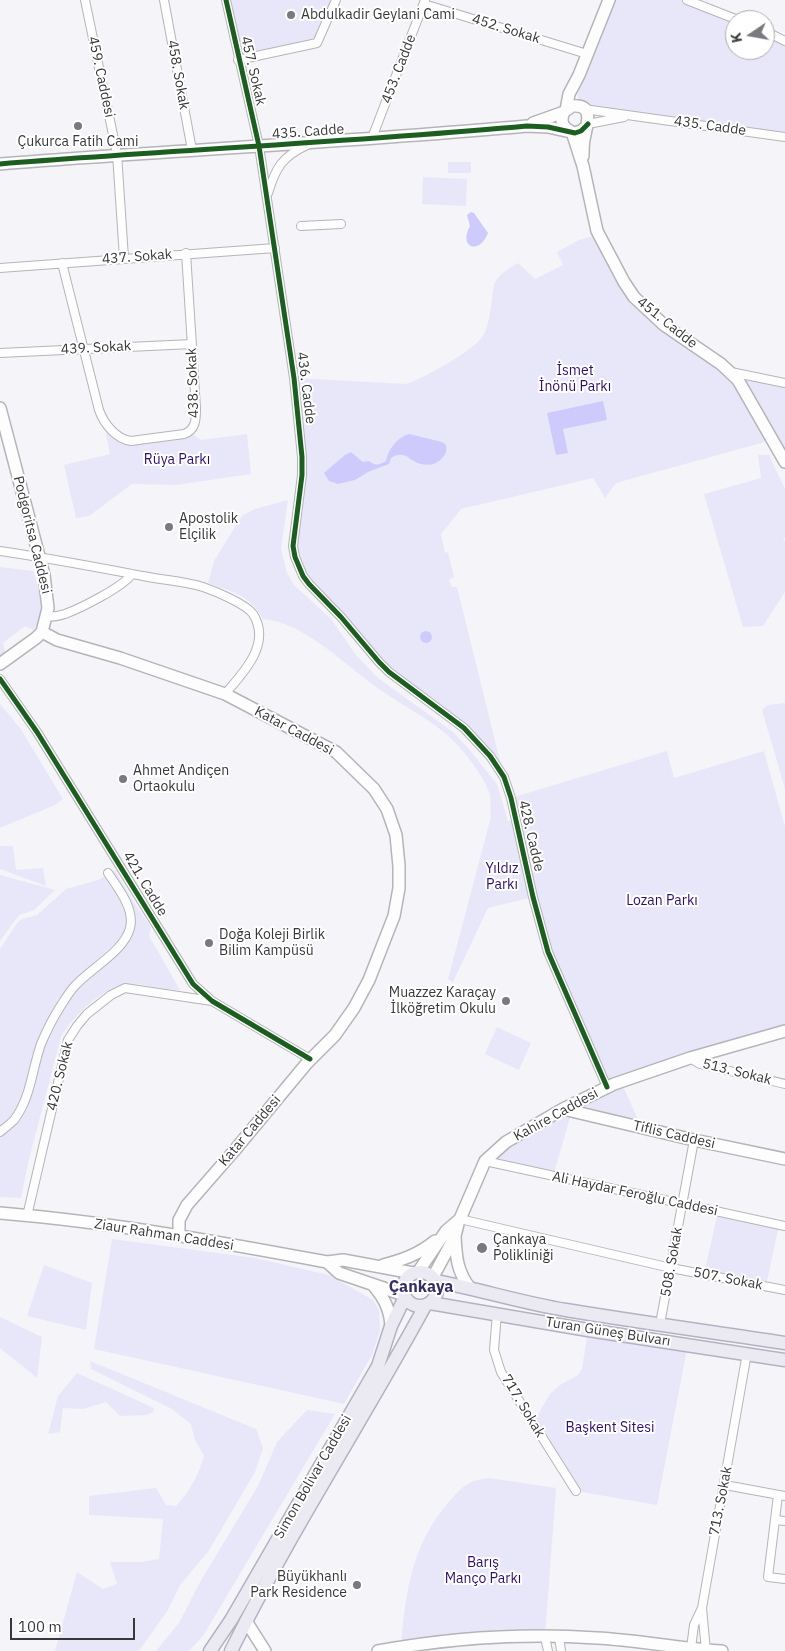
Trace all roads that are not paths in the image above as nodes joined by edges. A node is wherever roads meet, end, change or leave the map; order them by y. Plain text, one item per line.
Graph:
1 (85, 0) edge
2 (164, 0) edge
3 (226, 0) edge
4 (336, 0) edge
5 (610, 0) edge
6 (687, 0) edge
7 (425, 2) edge
8 (725, 15) edge
9 (587, 54) junction
10 (238, 60) junction
11 (579, 74) junction
12 (583, 108) junction
13 (565, 111) junction
14 (636, 115) junction
15 (527, 126) junction
16 (587, 126) junction
17 (571, 132) junction
18 (785, 136) edge
19 (372, 138) junction
20 (311, 143) junction
21 (259, 146) junction
22 (192, 150) junction
23 (117, 154) junction
24 (0, 164) edge
25 (583, 166) junction
26 (267, 195) junction
27 (341, 224) dead end
28 (301, 226) dead end
29 (275, 248) junction
30 (186, 253) junction
31 (124, 258) junction
32 (62, 262) junction
33 (0, 268) edge
34 (192, 344) junction
35 (83, 349) junction
36 (0, 353) edge
37 (728, 371) junction
38 (785, 383) edge
39 (0, 408) edge
40 (785, 462) edge
41 (0, 552) edge
42 (38, 557) junction
43 (132, 574) junction
44 (46, 617) junction
45 (341, 617) joint
46 (42, 632) junction
47 (0, 664) edge
48 (0, 679) edge
49 (225, 694) junction
50 (108, 873) dead end
51 (212, 1001) junction
52 (785, 1031) edge
53 (690, 1058) junction
54 (310, 1059) junction
55 (785, 1084) edge
56 (607, 1087) junction
57 (563, 1109) junction
58 (0, 1132) edge
59 (694, 1140) junction
60 (785, 1159) edge
61 (485, 1161) junction
62 (682, 1204) junction
63 (0, 1214) edge
64 (27, 1216) junction
65 (460, 1219) junction
66 (785, 1226) edge
67 (451, 1234) junction
68 (179, 1236) junction
69 (327, 1262) junction
70 (376, 1266) junction
71 (671, 1268) junction
72 (416, 1272) junction
73 (434, 1279) junction
74 (372, 1283) junction
75 (467, 1287) junction
76 (785, 1290) edge
77 (404, 1296) junction
78 (428, 1304) junction
79 (460, 1307) junction
80 (497, 1313) junction
81 (660, 1324) junction
82 (391, 1326) junction
83 (785, 1343) edge
84 (747, 1353) junction
85 (785, 1360) edge
86 (725, 1485) junction
87 (576, 1491) dead end
88 (781, 1495) edge
89 (775, 1520) junction
90 (785, 1520) edge
91 (785, 1579) edge
92 (702, 1608) junction
93 (246, 1621) junction
94 (545, 1637) junction
95 (558, 1637) junction
96 (661, 1648) edge
97 (691, 1648) junction
98 (401, 1649) edge
99 (705, 1650) edge
100 (210, 1651) edge
101 (231, 1651) edge
102 (264, 1651) edge
103 (378, 1651) edge
104 (548, 1651) edge
105 (561, 1651) edge
106 (673, 1651) edge
107 (722, 1651) edge

1 - 23 street, 459. Caddesi
2 - 22 street, 458. Sokak
3 - 10 street, 457. Sokak
4 - 10 street
5 - 9 main road
6 - 8 street
7 - 9 street, 452. Sokak
7 - 19 street, 453. Cadde
9 - 11 main road
10 - 21 street, 457. Sokak
11 - 12 main road
11 - 13 main road
12 - 13 main road
12 - 14 street, 435. Cadde
12 - 16 main road
13 - 15 main road
13 - 17 main road
14 - 16 street
14 - 18 street, 435. Cadde
15 - 17 main road
15 - 19 main road, 435. Cadde
16 - 17 main road
16 - 25 main road
17 - 25 main road
19 - 20 main road, 435. Cadde
20 - 21 main road, 435. Cadde
20 - 26 street
21 - 22 main road, 435. Cadde
21 - 26 street, 436. Cadde
22 - 23 main road, 435. Cadde
23 - 24 main road, 435. Cadde
23 - 31 street, 459. Caddesi
25 - 37 main road, 451. Cadde
26 - 29 street, 436. Cadde
27 - 28 street
29 - 30 street, 437. Sokak
29 - 45 street, 436. Cadde
30 - 31 street, 437. Sokak
30 - 34 street, 438. Sokak
31 - 32 street, 437. Sokak
32 - 33 street, 437. Sokak
32 - 35 street, 438. Sokak
34 - 35 street, 439. Sokak
34 - 35 street, 438. Sokak
35 - 36 street, 439. Sokak
37 - 38 street
37 - 40 main road, 451. Cadde
39 - 42 main road, Podgoritsa Caddesi
41 - 42 street
42 - 43 street
42 - 44 main road, Podgoritsa Caddesi
43 - 44 street
43 - 49 street
44 - 46 main road, Podgoritsa Caddesi
45 - 56 street, 428. Cadde
46 - 47 main road
46 - 49 main road, Katar Caddesi
48 - 51 street, 421. Cadde
49 - 54 main road, Katar Caddesi
50 - 58 street
51 - 54 street, 421. Cadde
51 - 64 street, 420. Sokak
52 - 53 main road, Kahire Caddesi
53 - 55 street, 513. Sokak
53 - 56 main road, Kahire Caddesi
54 - 68 main road, Katar Caddesi
56 - 57 main road, Kahire Caddesi
57 - 59 main road, Tiflis Caddesi
57 - 61 main road, Kahire Caddesi
59 - 60 main road, Tiflis Caddesi
59 - 62 street, 508. Sokak
61 - 62 street, Ali Haydar Feroğlu Caddesi
61 - 65 main road, Kahire Caddesi
62 - 66 street, Ali Haydar Feroğlu Caddesi
62 - 71 street, 508. Sokak
63 - 64 main road, Ziaur Rahman Caddesi
64 - 68 main road, Ziaur Rahman Caddesi
65 - 67 main road, Kahire Caddesi
65 - 71 street, 507. Sokak
67 - 70 main road
67 - 72 main road
67 - 73 main road
67 - 75 main road
68 - 69 main road, Ziaur Rahman Caddesi
69 - 70 main road, Ziaur Rahman Caddesi
69 - 74 main road, Ziaur Rahman Caddesi
70 - 72 main road, Ziaur Rahman Caddesi
71 - 76 street, 507. Sokak
71 - 81 street, 508. Sokak
72 - 73 main road
72 - 77 main road
73 - 75 main road, Turan Güneş Bulvarı
73 - 78 main road
74 - 77 main road, Ziaur Rahman Caddesi
74 - 82 main road
75 - 79 main road
75 - 81 main road, Turan Güneş Bulvarı
77 - 78 main road
77 - 82 main road, Simon Bolivar Caddesi
78 - 79 main road, Turan Güneş Bulvarı
78 - 93 main road, Simon Bolivar Caddesi
79 - 80 main road, Turan Güneş Bulvarı
80 - 84 main road, Turan Güneş Bulvarı
80 - 87 street, 717. Sokak
81 - 83 main road, Turan Güneş Bulvarı
82 - 100 main road, Simon Bolivar Caddesi
84 - 85 main road, Turan Güneş Bulvarı
84 - 86 street, 713. Sokak
86 - 88 street
86 - 92 street, 713. Sokak
88 - 89 street
89 - 90 street
89 - 91 street
92 - 97 street, 713. Sokak
92 - 99 street
93 - 101 main road, Simon Bolivar Caddesi
93 - 102 main road
94 - 95 main road
94 - 98 main road
94 - 104 street
95 - 96 main road
95 - 105 street
96 - 97 main road
96 - 106 street
97 - 99 main road
98 - 103 main road
99 - 107 main road

